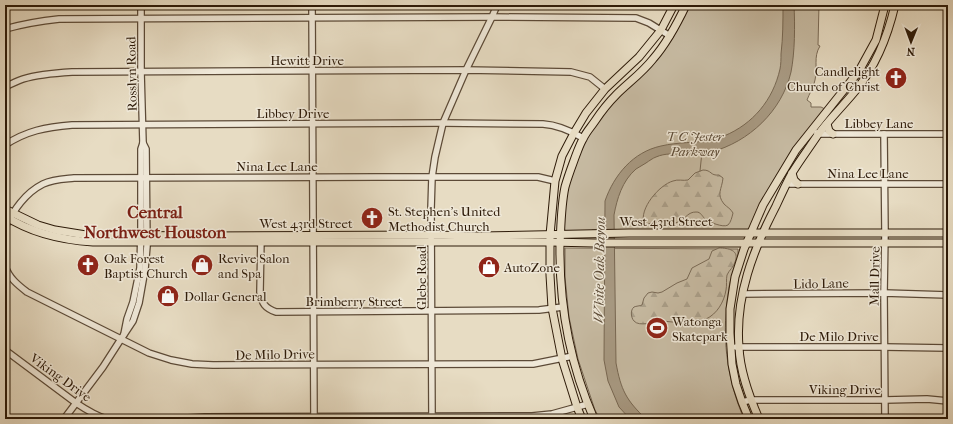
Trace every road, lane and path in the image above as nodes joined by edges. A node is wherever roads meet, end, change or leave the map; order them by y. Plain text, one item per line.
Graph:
1 (141, 5) edge
2 (312, 5) edge
3 (497, 5) edge
4 (674, 5) edge
5 (686, 5) edge
6 (885, 5) edge
7 (895, 5) edge
8 (492, 17) junction
9 (312, 18) junction
10 (141, 19) junction
11 (5, 30) edge
12 (661, 30) junction
13 (670, 36) junction
14 (466, 70) junction
15 (313, 71) junction
16 (141, 72) junction
17 (5, 87) edge
18 (605, 89) junction
19 (443, 123) junction
20 (313, 124) junction
21 (827, 124) junction
22 (142, 125) junction
23 (811, 130) junction
24 (574, 133) junction
25 (818, 134) junction
26 (833, 134) junction
27 (884, 134) junction
28 (948, 134) edge
29 (583, 138) junction
30 (5, 145) edge
31 (792, 173) junction
32 (432, 176) junction
33 (313, 177) junction
34 (143, 178) junction
35 (555, 181) junction
36 (787, 182) junction
37 (798, 184) junction
38 (884, 184) junction
39 (948, 184) edge
40 (5, 209) edge
41 (9, 216) edge
42 (5, 228) edge
43 (750, 233) junction
44 (762, 233) junction
45 (826, 233) junction
46 (885, 233) junction
47 (946, 233) edge
48 (662, 234) junction
49 (432, 238) junction
50 (550, 238) junction
51 (560, 238) junction
52 (144, 239) junction
53 (261, 239) junction
54 (313, 239) junction
55 (826, 242) junction
56 (662, 243) junction
57 (746, 243) junction
58 (758, 243) junction
59 (885, 243) junction
60 (946, 243) edge
61 (5, 266) edge
62 (884, 293) junction
63 (742, 294) junction
64 (948, 295) edge
65 (563, 307) junction
66 (552, 308) junction
67 (314, 312) junction
68 (432, 312) junction
69 (122, 337) junction
70 (730, 347) junction
71 (738, 347) junction
72 (884, 347) junction
73 (948, 348) edge
74 (5, 350) edge
75 (573, 356) junction
76 (562, 359) junction
77 (314, 364) junction
78 (432, 364) junction
79 (751, 400) junction
80 (885, 400) junction
81 (948, 401) edge
82 (742, 402) junction
83 (76, 403) junction
84 (588, 404) junction
85 (577, 407) junction
86 (5, 416) edge
87 (314, 418) edge
88 (432, 418) edge
89 (9, 419) edge
90 (64, 419) edge
91 (107, 419) edge
92 (171, 419) edge
93 (582, 419) edge
94 (594, 419) edge
95 (748, 419) edge
96 (760, 419) edge
97 (885, 419) edge

1 - 10 street, Rosslyn Road
2 - 9 street
3 - 8 street, Glebe Road
4 - 12 main road
5 - 13 main road
6 - 23 main road
7 - 21 main road
8 - 9 street
8 - 12 street
8 - 14 street, Glebe Road
9 - 10 street
9 - 15 street
10 - 11 street
10 - 16 street, Rosslyn Road
12 - 13 street
12 - 18 main road
13 - 29 main road
14 - 15 street, Hewitt Drive
14 - 18 street, Hewitt Drive
14 - 19 street, Glebe Road
15 - 16 street, Hewitt Drive
15 - 20 street
16 - 17 street, Hewitt Drive
16 - 22 street, Rosslyn Road
18 - 24 main road
19 - 20 street, Libbey Drive
19 - 24 street, Libbey Drive
19 - 32 street, Glebe Road
20 - 22 street, Libbey Drive
20 - 33 street
21 - 25 main road
21 - 26 main road
22 - 30 street, Libbey Drive
22 - 34 street, Rosslyn Road
23 - 25 street, Libbey Lane
23 - 43 main road
24 - 29 street, Libbey Drive
24 - 35 main road
25 - 26 street, Libbey Lane
25 - 31 main road
26 - 27 street, Libbey Lane
27 - 28 street, Libbey Lane
27 - 38 street, Mall Drive
29 - 51 main road
31 - 36 main road
31 - 37 main road
32 - 33 street, Nina Lee Lane
32 - 35 street, Nina Lee Lane
32 - 49 street, Glebe Road
33 - 34 street, Nina Lee Lane
33 - 54 street
34 - 41 street, Nina Lee Lane
34 - 52 street, Rosslyn Road
35 - 50 main road
36 - 37 street, Nina Lee Lane
36 - 44 main road
37 - 38 street, Nina Lee Lane
38 - 39 street, Nina Lee Lane
38 - 46 street, Mall Drive
40 - 41 main road, West 43rd Street
41 - 42 street
41 - 52 main road, West 43rd Street
43 - 44 main road, West 43rd Street
43 - 48 main road, West 43rd Street
43 - 57 main road
44 - 45 main road, West 43rd Street
44 - 58 main road
45 - 46 main road, West 43rd Street
45 - 55 main road
46 - 47 main road, West 43rd Street
46 - 59 street, Mall Drive
47 - 60 main road
48 - 51 main road, West 43rd Street
48 - 56 main road
49 - 50 main road, West 43rd Street
49 - 54 main road, West 43rd Street
49 - 68 street, Glebe Road
50 - 51 main road, West 43rd Street
50 - 66 main road
51 - 56 main road, West 43rd Street
51 - 65 main road
52 - 53 main road, West 43rd Street
52 - 69 street, Rosslyn Road
53 - 54 main road, West 43rd Street
53 - 67 street, Brimberry Street
54 - 67 street
55 - 58 main road, West 43rd Street
55 - 59 main road, West 43rd Street
56 - 57 main road, West 43rd Street
57 - 58 main road, West 43rd Street
57 - 70 main road
58 - 63 main road
59 - 60 main road, West 43rd Street
59 - 62 street, Mall Drive
61 - 69 street, De Milo Drive
62 - 63 street, Lido Lane
62 - 64 street, Lido Lane
62 - 72 street, Mall Drive
63 - 71 main road
65 - 66 street, Brimberry Street
65 - 75 main road
66 - 68 street, Brimberry Street
66 - 76 main road
67 - 68 street, Brimberry Street
67 - 77 street
68 - 78 street, Glebe Road
69 - 77 street, De Milo Drive
69 - 83 street, Rosslyn Road
70 - 71 street, De Milo Drive
70 - 82 main road
71 - 72 street, De Milo Drive
71 - 79 main road
72 - 73 street, De Milo Drive
72 - 80 street, Mall Drive
74 - 83 street, Viking Drive
75 - 76 street, De Milo Drive
75 - 84 main road
76 - 78 street, De Milo Drive
76 - 85 main road
77 - 78 street, De Milo Drive
77 - 87 street
78 - 88 street, Glebe Road
79 - 80 street, Viking Drive
79 - 82 street, Viking Drive
79 - 96 main road
80 - 81 street, Viking Drive
80 - 97 street, Mall Drive
82 - 95 main road
83 - 90 street, Rosslyn Road
83 - 91 street, Viking Drive
84 - 85 street
84 - 94 main road
85 - 88 street
85 - 93 main road
86 - 89 street
87 - 88 street
87 - 92 street

